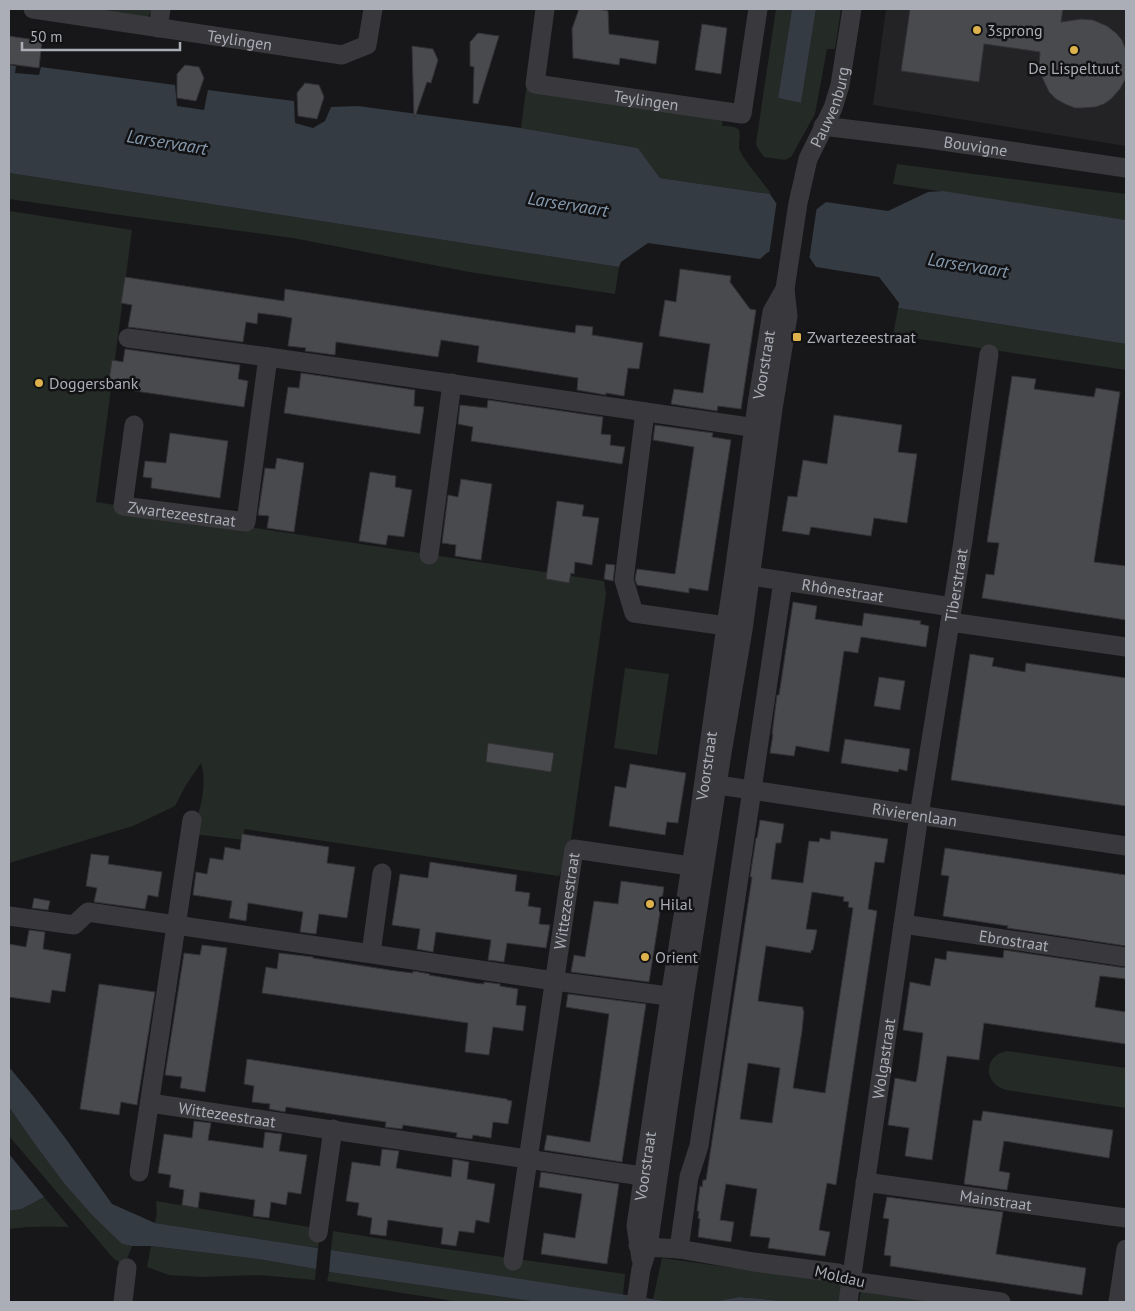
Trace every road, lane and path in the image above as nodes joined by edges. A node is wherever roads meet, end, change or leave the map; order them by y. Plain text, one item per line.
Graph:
1 (33, 9) edge
2 (161, 9) edge
3 (373, 9) edge
4 (545, 9) edge
5 (758, 9) edge
6 (852, 9) edge
7 (76, 12) edge
8 (158, 28) junction
9 (824, 126) junction
10 (1126, 168) edge
11 (790, 258) joint
12 (128, 338) dead end
13 (989, 354) dead end
14 (268, 357) junction
15 (452, 383) junction
16 (645, 412) junction
17 (134, 425) dead end
18 (762, 429) junction
19 (429, 555) dead end
20 (742, 575) junction
21 (783, 581) junction
22 (951, 614) junction
23 (726, 626) junction
24 (1126, 647) edge
25 (710, 784) junction
26 (752, 790) junction
27 (919, 815) junction
28 (192, 820) dead end
29 (1126, 846) edge
30 (690, 866) junction
31 (382, 874) dead end
32 (9, 916) edge
33 (176, 924) junction
34 (903, 924) junction
35 (371, 954) junction
36 (1126, 957) edge
37 (555, 981) junction
38 (677, 998) junction
39 (150, 1103) junction
40 (333, 1130) junction
41 (528, 1159) junction
42 (139, 1172) dead end
43 (651, 1178) junction
44 (865, 1182) junction
45 (1126, 1218) edge
46 (318, 1233) dead end
47 (643, 1246) junction
48 (679, 1249) junction
49 (1126, 1249) edge
50 (513, 1261) dead end
51 (126, 1268) dead end
52 (851, 1281) junction
53 (638, 1286) edge
54 (122, 1302) edge
55 (848, 1302) edge
56 (1001, 1302) edge
57 (1118, 1302) edge

1 - 7 street, Teylingen
2 - 8 street
3 - 8 street, Teylingen
4 - 5 street, Teylingen
6 - 9 street, Pauwenburg
7 - 8 street, Teylingen
9 - 10 street, Bouvigne
9 - 11 street, Pauwenburg
11 - 18 street, Voorstraat
12 - 14 street
13 - 22 street, Tiberstraat
14 - 15 street
14 - 17 street, Zwartezeestraat
15 - 16 street
15 - 19 street
16 - 18 street
16 - 23 street
18 - 20 street, Voorstraat
20 - 21 street, Rhônestraat
20 - 23 street, Voorstraat
20 - 25 street, Voorstraat
21 - 22 street, Rhônestraat
21 - 26 street
22 - 24 street, Rhônestraat
22 - 27 street, Tiberstraat
23 - 25 street, Voorstraat
25 - 26 street, Rivierenlaan
25 - 30 street, Voorstraat
25 - 38 street, Voorstraat
26 - 27 street, Rivierenlaan
26 - 48 street
27 - 29 street, Rivierenlaan
27 - 34 street, Wolgastraat
28 - 33 street
30 - 37 street, Wittezeestraat
30 - 38 street, Voorstraat
31 - 35 street
32 - 33 street
33 - 35 street
33 - 39 street
34 - 36 street, Ebrostraat
34 - 44 street, Wolgastraat
35 - 37 street
37 - 38 street
37 - 41 street, Wittezeestraat
38 - 43 street, Voorstraat
39 - 40 street, Wittezeestraat
39 - 42 street
40 - 41 street, Wittezeestraat
40 - 46 street
41 - 43 street, Wittezeestraat
41 - 50 street, Wittezeestraat
43 - 47 street, Voorstraat
44 - 45 street, Mainstraat
44 - 52 street, Wolgastraat
47 - 48 street
47 - 53 street, Voorstraat
48 - 52 street, Moldau
49 - 57 street
51 - 54 street
52 - 55 street, Wolgastraat
52 - 56 street, Moldau

